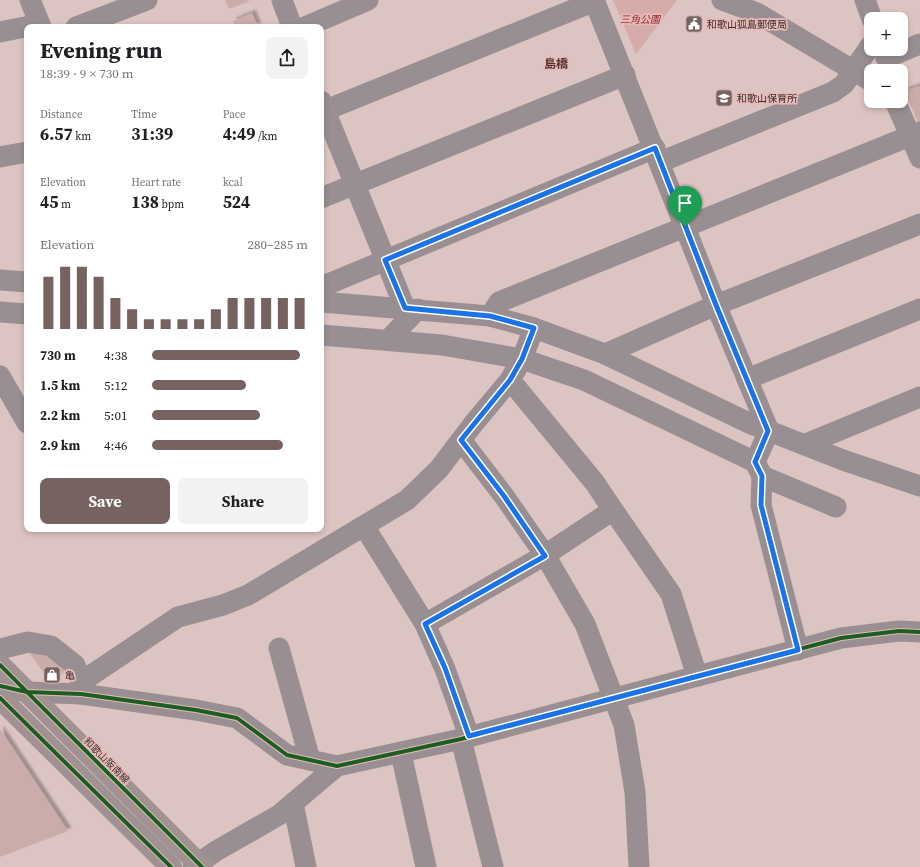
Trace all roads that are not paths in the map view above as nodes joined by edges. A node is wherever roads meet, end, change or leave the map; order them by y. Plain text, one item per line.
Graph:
1 (30, 0) edge
2 (148, 0) edge
3 (282, 0) edge
4 (368, 0) edge
5 (722, 0) edge
6 (865, 0) edge
7 (594, 1) edge
8 (869, 12) edge
9 (40, 24) edge
10 (84, 24) edge
11 (291, 24) edge
12 (312, 24) edge
13 (24, 28) edge
14 (0, 32) edge
15 (920, 44) edge
16 (908, 48) edge
17 (882, 56) edge
18 (853, 71) junction
19 (625, 74) junction
20 (864, 77) edge
21 (324, 107) edge
22 (899, 108) edge
23 (324, 113) edge
24 (915, 134) edge
25 (24, 153) edge
26 (657, 155) junction
27 (0, 157) edge
28 (920, 158) edge
29 (355, 184) junction
30 (324, 197) edge
31 (920, 224) edge
32 (685, 227) junction
33 (385, 260) junction
34 (0, 280) edge
35 (24, 282) edge
36 (324, 286) edge
37 (324, 302) edge
38 (716, 305) junction
39 (412, 309) junction
40 (920, 309) edge
41 (0, 312) edge
42 (24, 314) edge
43 (490, 316) junction
44 (534, 328) junction
45 (324, 335) edge
46 (388, 340) junction
47 (605, 354) junction
48 (522, 359) junction
49 (0, 376) edge
50 (510, 380) junction
51 (747, 380) junction
52 (920, 397) edge
53 (24, 418) edge
54 (768, 431) junction
55 (461, 440) junction
56 (806, 444) junction
57 (759, 469) junction
58 (920, 486) edge
59 (836, 507) dead end
60 (613, 510) junction
61 (364, 526) junction
62 (545, 556) junction
63 (425, 624) junction
64 (920, 632) edge
65 (279, 648) dead end
66 (0, 649) edge
67 (798, 650) junction
68 (0, 665) edge
69 (697, 676) junction
70 (0, 686) edge
71 (81, 688) junction
72 (26, 692) junction
73 (0, 698) edge
74 (613, 698) junction
75 (465, 737) junction
76 (401, 753) junction
77 (310, 760) junction
78 (337, 766) junction
79 (293, 803) junction
80 (198, 866) edge
81 (171, 867) edge
82 (306, 867) edge
83 (426, 867) edge
84 (493, 867) edge
85 (639, 867) edge

1 - 9 street
2 - 10 street
3 - 11 street
4 - 12 street
5 - 18 street
6 - 8 street
7 - 19 street
7 - 21 street
13 - 14 street
15 - 16 street
17 - 18 street
18 - 20 street
18 - 26 street
19 - 26 street
19 - 29 street
22 - 24 street
23 - 29 street
24 - 28 street
24 - 32 street
25 - 27 street
26 - 32 street
26 - 33 street
29 - 30 street
29 - 33 street
31 - 38 street
32 - 38 street
32 - 43 street
33 - 36 street
33 - 39 street
34 - 35 street
37 - 39 street
38 - 47 street
38 - 51 street
39 - 43 street
39 - 46 street
40 - 51 street
41 - 42 street
43 - 44 street
44 - 47 street
44 - 48 street
45 - 46 street
46 - 48 street
47 - 54 street
48 - 50 street
48 - 57 street
49 - 53 street
50 - 55 street
50 - 60 street
51 - 54 street
52 - 56 street
54 - 56 street
54 - 57 street
55 - 61 street
55 - 62 street
56 - 58 street
57 - 59 street
57 - 67 street
60 - 62 street
60 - 69 street
61 - 63 street
61 - 71 street
62 - 63 street
62 - 74 street
63 - 75 street
64 - 67 street
65 - 77 street
66 - 71 street
67 - 69 street
68 - 72 main road, 和歌山阪南線
69 - 74 street
70 - 72 street
71 - 72 street
71 - 77 street
72 - 80 main road, 和歌山阪南線
73 - 81 main road
74 - 75 street
74 - 85 street
75 - 76 street
75 - 84 street
76 - 78 street
76 - 83 street
77 - 78 street
78 - 79 street
79 - 80 street
79 - 82 street

